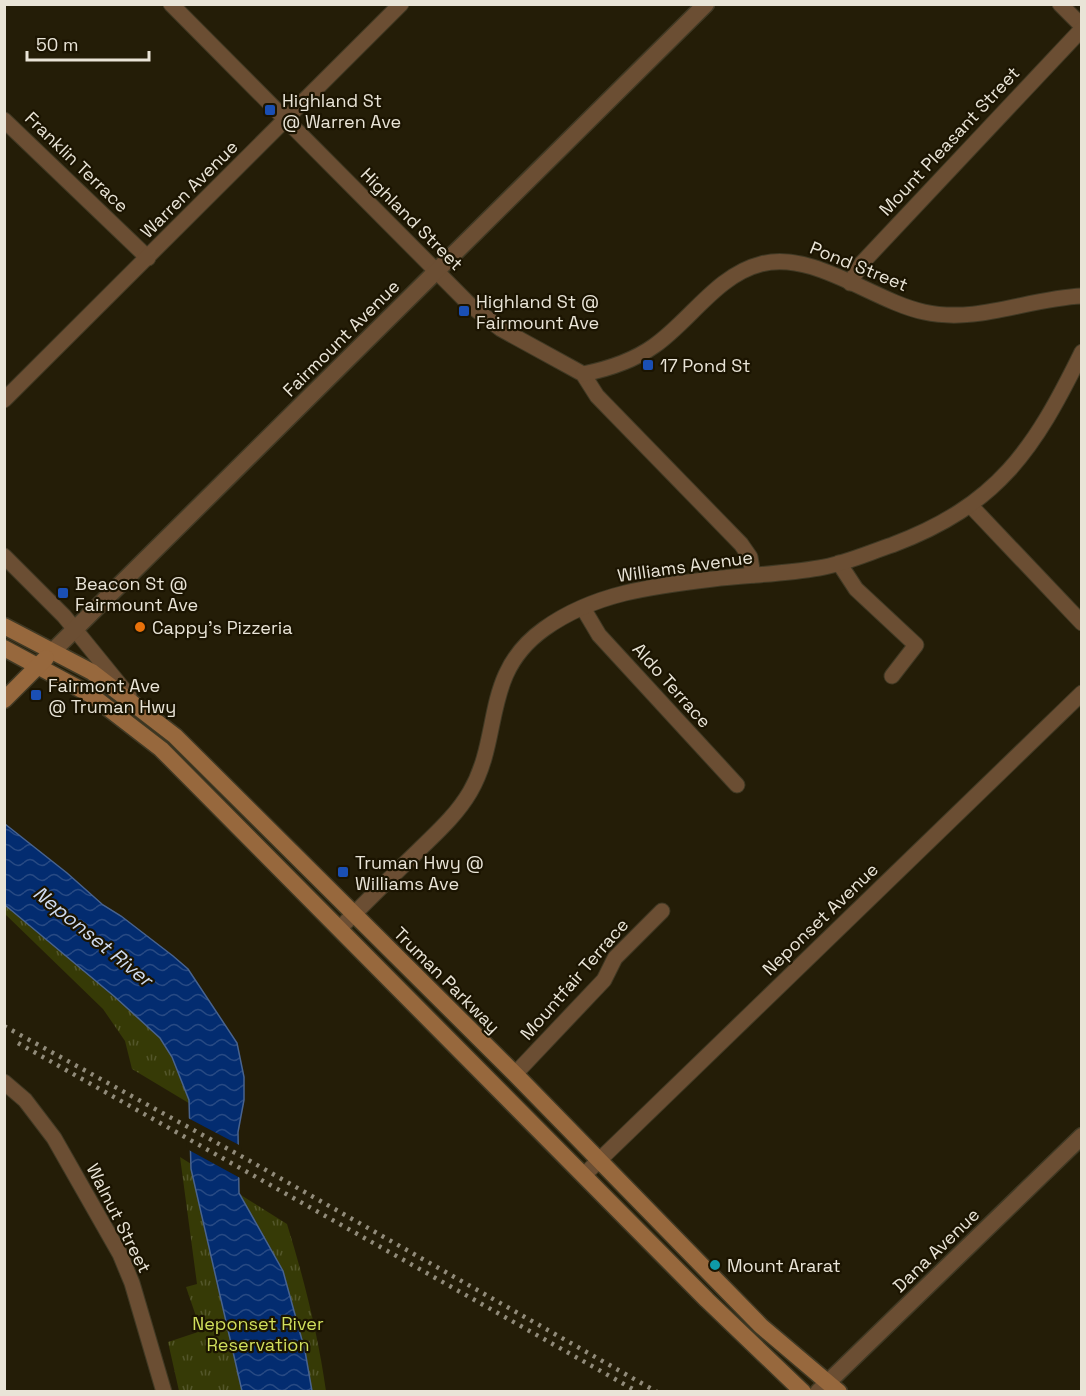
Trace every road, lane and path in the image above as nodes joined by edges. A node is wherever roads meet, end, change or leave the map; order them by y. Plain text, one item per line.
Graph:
1 (171, 4) edge
2 (401, 4) edge
3 (706, 4) edge
4 (1060, 4) edge
5 (1082, 28) edge
6 (4, 120) edge
7 (286, 120) junction
8 (148, 258) junction
9 (436, 271) junction
10 (850, 283) junction
11 (1082, 296) edge
12 (1082, 352) edge
13 (583, 374) junction
14 (4, 400) edge
15 (970, 506) junction
16 (4, 556) edge
17 (839, 563) junction
18 (753, 575) junction
19 (583, 608) junction
20 (1082, 623) edge
21 (4, 626) edge
22 (75, 629) junction
23 (4, 648) edge
24 (54, 650) junction
25 (38, 665) junction
26 (892, 675) dead end
27 (1082, 693) edge
28 (4, 700) edge
29 (133, 701) junction
30 (737, 785) dead end
31 (662, 911) dead end
32 (353, 915) junction
33 (340, 928) junction
34 (515, 1074) junction
35 (4, 1082) edge
36 (1082, 1136) edge
37 (599, 1160) junction
38 (585, 1174) junction
39 (828, 1389) edge
40 (165, 1392) edge
41 (803, 1392) edge

1 - 7 street, Highland Street
2 - 7 street, Warren Avenue
3 - 9 street, Fairmount Avenue
4 - 5 street
5 - 10 street, Mount Pleasant Street
6 - 8 street, Franklin Terrace
7 - 8 street, Warren Avenue
7 - 9 street, Highland Street
8 - 14 street, Warren Avenue
9 - 13 street, Highland Street
9 - 22 street, Fairmount Avenue
10 - 11 street, Pond Street
10 - 13 street, Pond Street
12 - 15 street, Williams Avenue
13 - 18 street, Highland Street
15 - 17 street, Williams Avenue
15 - 20 street
16 - 22 street
17 - 18 street, Williams Avenue
17 - 26 street
18 - 19 street, Williams Avenue
19 - 30 street, Aldo Terrace
19 - 32 street, Williams Avenue
21 - 24 main road, Truman Parkway
22 - 24 street, Fairmount Avenue
22 - 29 street
23 - 25 main road
24 - 25 main road, Fairmount Avenue
24 - 29 main road, Truman Parkway
25 - 28 main road, Fairmount Avenue
25 - 33 main road
27 - 37 street, Neponset Avenue
29 - 32 main road, Truman Parkway
31 - 34 street, Mountfair Terrace
32 - 33 street, Williams Avenue
32 - 34 main road, Truman Parkway
33 - 38 main road
34 - 37 main road, Truman Parkway
35 - 40 street, Walnut Street
36 - 39 street, Dana Avenue
37 - 38 street, Neponset Avenue
37 - 39 main road, Truman Parkway
38 - 41 main road

